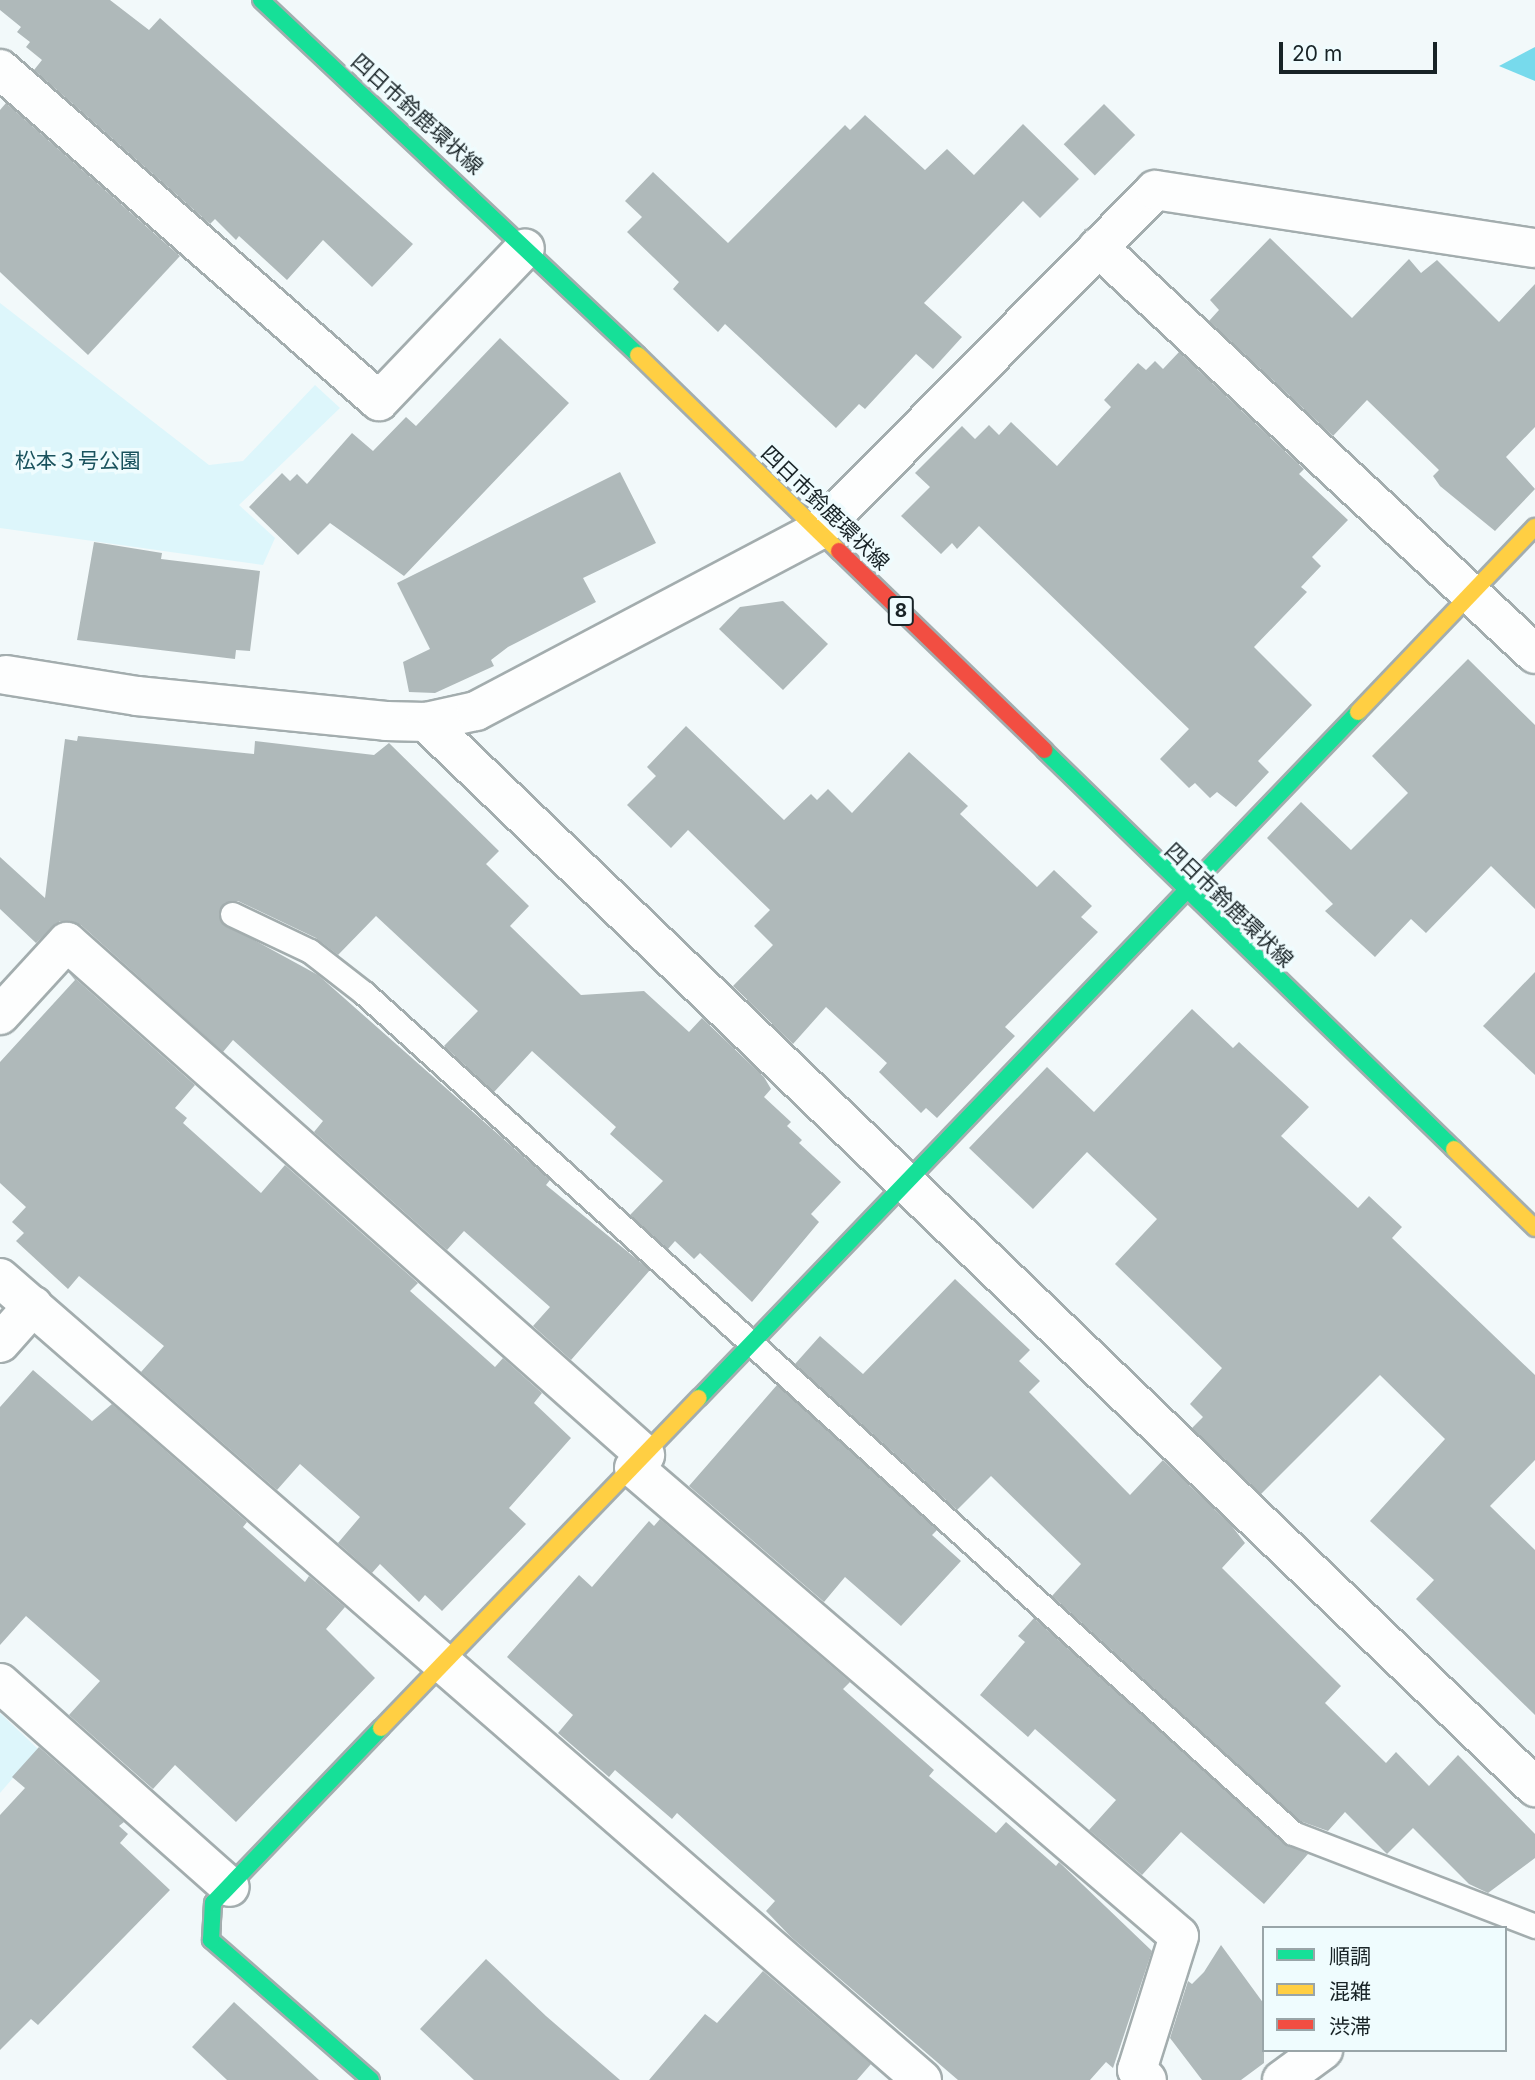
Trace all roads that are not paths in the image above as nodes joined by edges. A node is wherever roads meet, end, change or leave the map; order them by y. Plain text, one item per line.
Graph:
1 (261, 0) edge
2 (0, 69) edge
3 (1098, 247) junction
4 (525, 248) junction
5 (1535, 248) edge
6 (1535, 527) edge
7 (819, 530) junction
8 (1471, 593) junction
9 (1535, 654) edge
10 (6, 675) dead end
11 (426, 722) junction
12 (1185, 893) junction
13 (232, 914) dead end
14 (0, 1015) edge
15 (909, 1182) junction
16 (1535, 1228) edge
17 (0, 1278) edge
18 (33, 1306) junction
19 (0, 1343) edge
20 (752, 1345) junction
21 (639, 1461) junction
22 (445, 1666) junction
23 (0, 1684) edge
24 (1535, 1787) edge
25 (230, 1886) junction
26 (1535, 1926) edge
27 (1320, 2052) edge
28 (372, 2080) edge
29 (922, 2080) edge
30 (1147, 2080) edge
31 (1282, 2080) edge

1 - 4 street, 四日市鈴鹿環状線 / 8
2 - 4 street
3 - 5 street
3 - 7 street
3 - 8 street
4 - 7 street, 四日市鈴鹿環状線 / 8
6 - 8 street
7 - 11 street
7 - 12 street, 四日市鈴鹿環状線 / 8
8 - 9 street
8 - 12 street
10 - 11 street
11 - 15 street
12 - 15 street
12 - 16 street, 四日市鈴鹿環状線 / 8
13 - 20 lane
14 - 21 street
15 - 20 street
15 - 24 street
17 - 18 street
18 - 19 street
18 - 22 street
20 - 21 street
20 - 26 lane
21 - 22 street
21 - 30 street
22 - 25 street
22 - 29 street
23 - 25 street
25 - 28 street
27 - 31 street

